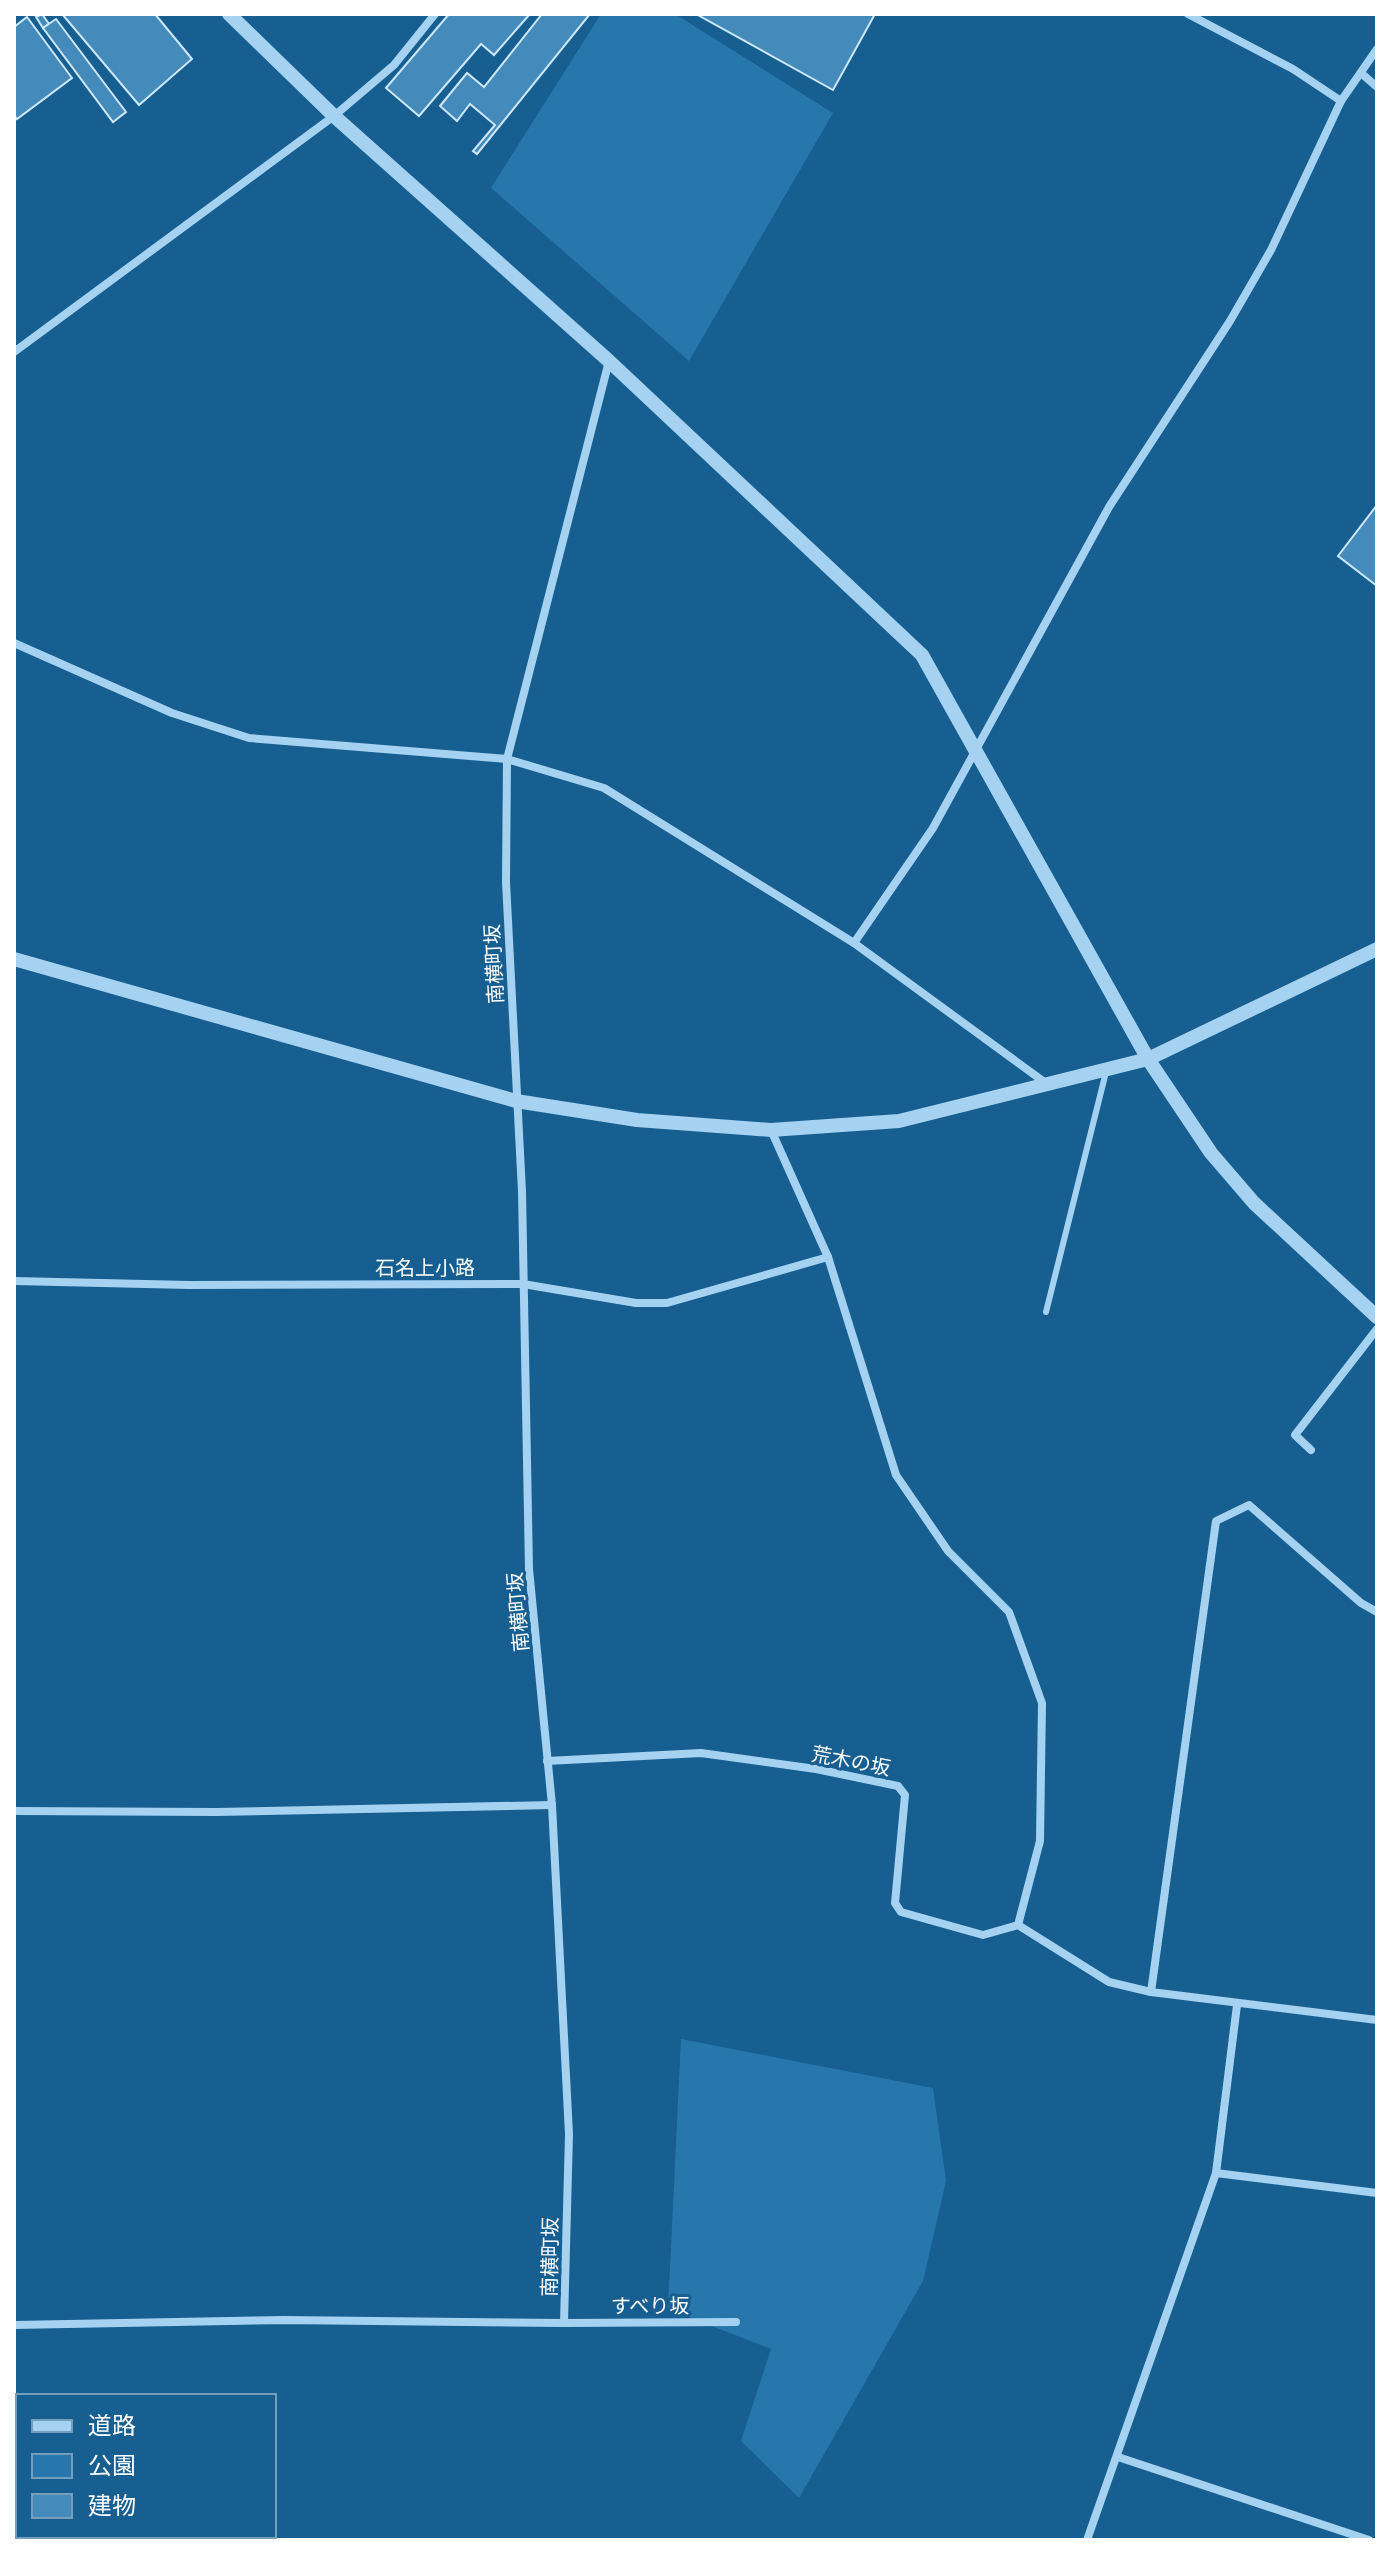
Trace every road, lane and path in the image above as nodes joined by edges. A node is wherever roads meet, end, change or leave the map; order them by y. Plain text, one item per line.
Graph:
1 (229, 14) edge
2 (435, 14) edge
3 (1188, 14) edge
4 (1377, 49) edge
5 (1361, 73) junction
6 (1377, 87) edge
7 (1341, 101) junction
8 (334, 116) junction
9 (14, 352) edge
10 (609, 361) junction
11 (14, 643) edge
12 (976, 754) junction
13 (507, 759) junction
14 (854, 943) junction
15 (1377, 949) edge
16 (14, 959) edge
17 (1148, 1059) junction
18 (1107, 1068) junction
19 (1047, 1085) junction
20 (516, 1101) junction
21 (771, 1130) junction
22 (828, 1257) junction
23 (14, 1281) edge
24 (523, 1284) junction
25 (1046, 1312) dead end
26 (1377, 1317) edge
27 (1377, 1329) edge
28 (1311, 1450) dead end
29 (1377, 1612) edge
30 (547, 1761) junction
31 (552, 1805) junction
32 (14, 1811) edge
33 (1018, 1925) junction
34 (1151, 1992) junction
35 (1237, 2005) junction
36 (1377, 2020) edge
37 (1216, 2173) junction
38 (1377, 2193) edge
39 (736, 2322) dead end
40 (564, 2323) junction
41 (14, 2325) edge
42 (1118, 2457) junction
43 (1087, 2540) edge
44 (1369, 2540) edge

1 - 8 street
2 - 8 street
3 - 7 street
4 - 5 street
5 - 6 street
5 - 7 street
7 - 12 street
8 - 9 street
8 - 10 street
10 - 12 street
10 - 13 street, 南横町坂
11 - 13 street
12 - 14 street
12 - 17 street
13 - 14 street
13 - 20 street, 南横町坂
14 - 19 street
15 - 17 street
16 - 20 street
17 - 18 street
17 - 26 street
18 - 19 street
18 - 25 lane
19 - 21 street
20 - 21 street
20 - 24 street, 南横町坂
21 - 22 street
22 - 24 street, 石名上小路
22 - 33 street
23 - 24 street, 石名上小路
24 - 30 street, 南横町坂
27 - 28 street
29 - 34 street
30 - 31 street, 南横町坂
30 - 33 street, 荒木の坂
31 - 32 street
31 - 40 street, 南横町坂
33 - 34 street
34 - 35 street
35 - 36 street
35 - 37 street
37 - 38 street
37 - 42 street
39 - 40 street, すべり坂
40 - 41 street, 南横町坂
42 - 43 street
42 - 44 street

